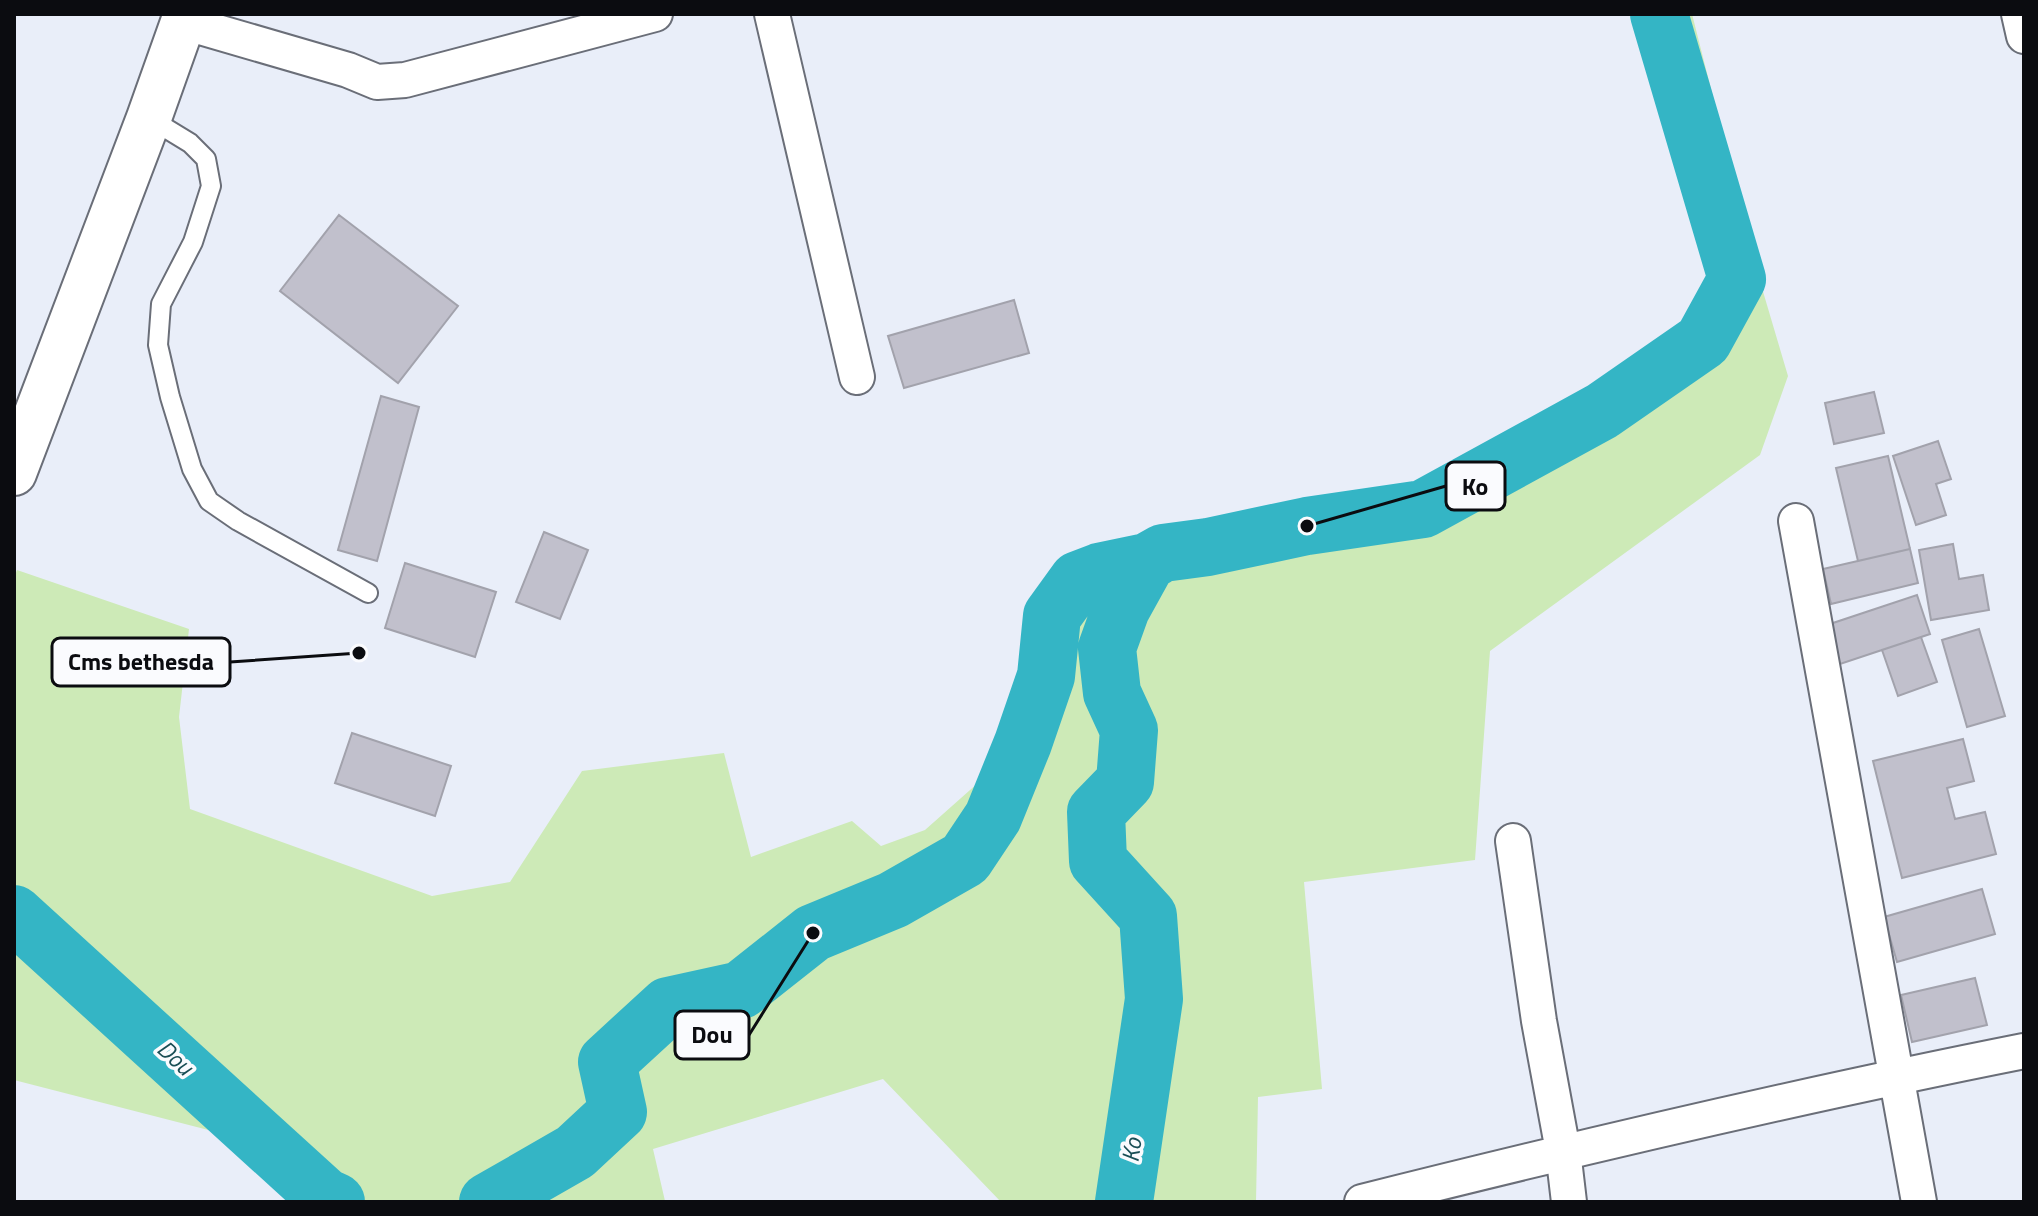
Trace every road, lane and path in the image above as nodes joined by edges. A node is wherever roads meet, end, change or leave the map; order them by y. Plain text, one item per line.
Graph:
1 (655, 14) edge
2 (772, 14) edge
3 (2019, 14) edge
4 (184, 18) edge
5 (2024, 36) edge
6 (149, 118) junction
7 (857, 377) dead end
8 (14, 473) edge
9 (1796, 521) dead end
10 (368, 593) dead end
11 (1513, 841) dead end
12 (2024, 1051) edge
13 (1896, 1076) junction
14 (1563, 1151) junction
15 (1362, 1202) edge
16 (1569, 1202) edge
17 (1919, 1202) edge

1 - 4 street
2 - 7 street
3 - 5 street
4 - 6 main road
6 - 8 main road
6 - 10 lane
9 - 13 street
11 - 14 street
12 - 13 street
13 - 14 street
13 - 17 street
14 - 15 street
14 - 16 street

